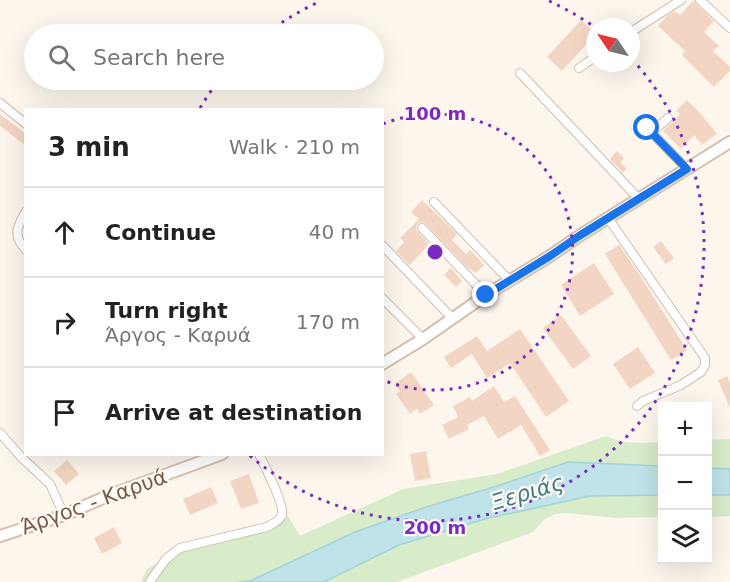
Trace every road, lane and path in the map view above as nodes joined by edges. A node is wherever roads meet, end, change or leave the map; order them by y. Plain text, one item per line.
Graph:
1 (681, 0) edge
2 (700, 0) edge
3 (640, 26) edge
4 (730, 28) edge
5 (586, 63) edge
6 (579, 68) dead end
7 (520, 73) dead end
8 (0, 103) edge
9 (668, 118) dead end
10 (24, 121) edge
11 (730, 142) edge
12 (687, 169) junction
13 (639, 199) junction
14 (434, 202) dead end
15 (24, 215) edge
16 (608, 218) junction
17 (422, 228) dead end
18 (24, 247) edge
19 (384, 248) edge
20 (510, 281) junction
21 (486, 295) junction
22 (384, 300) edge
23 (452, 318) junction
24 (423, 339) junction
25 (384, 363) edge
26 (637, 406) dead end
27 (0, 433) edge
28 (217, 456) edge
29 (261, 456) edge
30 (64, 515) junction
31 (0, 536) edge
32 (150, 582) edge

1 - 3 street
2 - 4 street
5 - 6 street
7 - 13 street
8 - 10 street
9 - 12 street
11 - 12 main road
12 - 13 main road
13 - 16 main road
14 - 20 street
15 - 18 street
16 - 20 main road
16 - 26 street
17 - 21 street
19 - 23 street
20 - 21 main road
21 - 23 main road
22 - 24 street
23 - 24 main road
24 - 25 main road
27 - 30 street
28 - 30 main road, Άργος - Καρυά
29 - 32 street
30 - 31 main road, Άργος - Καρυά

